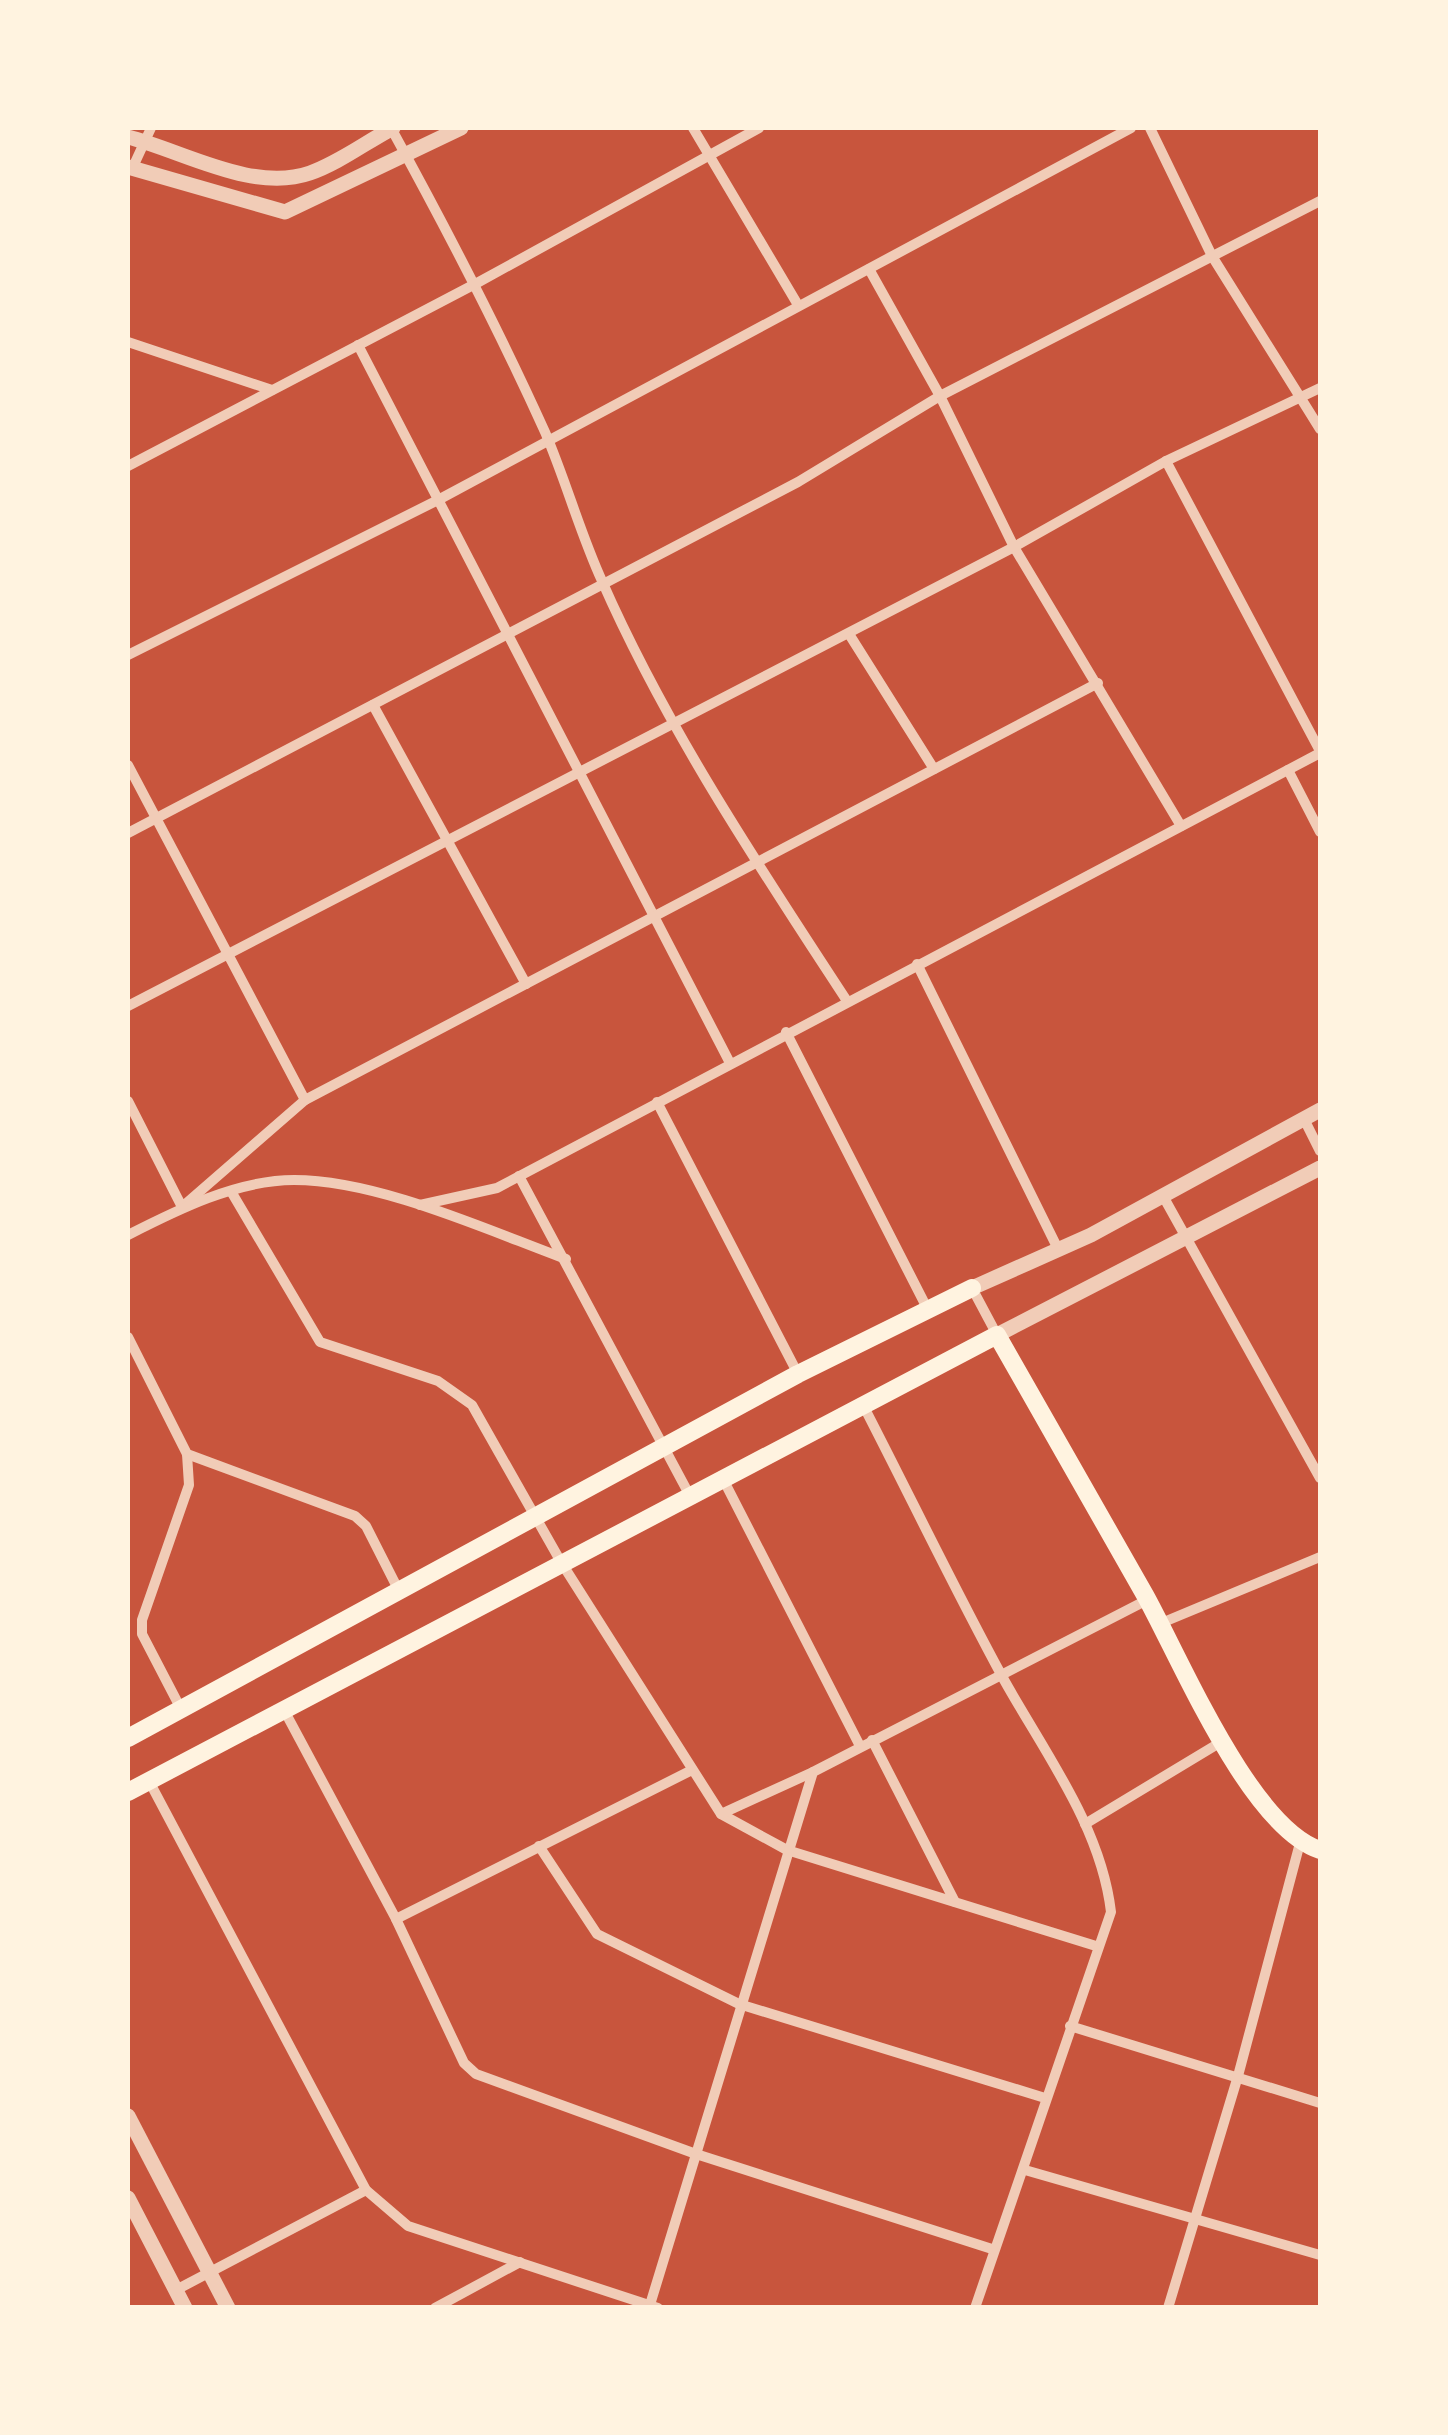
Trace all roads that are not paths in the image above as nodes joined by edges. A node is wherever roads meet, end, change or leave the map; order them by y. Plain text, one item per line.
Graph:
1 (392, 128) edge
2 (461, 128) edge
3 (693, 128) edge
4 (760, 128) edge
5 (1131, 128) edge
6 (1150, 128) edge
7 (141, 135) edge
8 (707, 154) junction
9 (407, 156) junction
10 (130, 168) edge
11 (1320, 201) edge
12 (1212, 256) junction
13 (869, 269) junction
14 (476, 283) junction
15 (798, 305) junction
16 (128, 342) edge
17 (358, 345) junction
18 (1320, 388) edge
19 (272, 390) junction
20 (940, 396) junction
21 (1304, 397) junction
22 (1320, 429) edge
23 (547, 437) junction
24 (1166, 461) junction
25 (128, 466) edge
26 (438, 500) junction
27 (1014, 548) junction
28 (602, 582) junction
29 (849, 634) junction
30 (508, 635) junction
31 (128, 655) edge
32 (1098, 683) junction
33 (373, 705) junction
34 (673, 720) junction
35 (1320, 752) edge
36 (128, 764) edge
37 (934, 769) junction
38 (1288, 770) junction
39 (579, 772) junction
40 (156, 818) junction
41 (1180, 826) junction
42 (1320, 832) edge
43 (128, 833) edge
44 (448, 840) junction
45 (758, 865) junction
46 (654, 918) junction
47 (227, 955) junction
48 (916, 964) junction
49 (526, 984) junction
50 (847, 1001) junction
51 (128, 1006) edge
52 (786, 1032) junction
53 (730, 1063) junction
54 (305, 1100) junction
55 (128, 1101) edge
56 (657, 1102) junction
57 (1320, 1110) edge
58 (1304, 1119) junction
59 (1320, 1152) edge
60 (1320, 1168) edge
61 (519, 1176) junction
62 (232, 1192) junction
63 (1163, 1196) junction
64 (420, 1205) junction
65 (182, 1207) junction
66 (128, 1236) edge
67 (1188, 1236) junction
68 (1059, 1251) junction
69 (566, 1259) junction
70 (972, 1288) junction
71 (926, 1308) junction
72 (997, 1335) junction
73 (128, 1337) edge
74 (798, 1374) junction
75 (863, 1405) junction
76 (664, 1446) junction
77 (187, 1454) junction
78 (1320, 1478) edge
79 (723, 1479) junction
80 (690, 1496) junction
81 (537, 1518) junction
82 (1320, 1557) edge
83 (561, 1562) junction
84 (400, 1592) junction
85 (1147, 1600) junction
86 (1160, 1624) junction
87 (1001, 1674) junction
88 (180, 1709) junction
89 (284, 1710) junction
90 (128, 1738) edge
91 (872, 1740) junction
92 (1221, 1742) junction
93 (860, 1746) junction
94 (692, 1770) junction
95 (813, 1772) junction
96 (148, 1780) junction
97 (128, 1792) edge
98 (721, 1814) junction
99 (1085, 1824) junction
100 (1300, 1843) junction
101 (539, 1846) junction
102 (787, 1850) junction
103 (1320, 1850) edge
104 (955, 1902) junction
105 (396, 1919) junction
106 (1096, 1946) junction
107 (740, 2004) junction
108 (1070, 2026) junction
109 (1238, 2076) junction
110 (1046, 2098) junction
111 (1320, 2103) edge
112 (128, 2116) edge
113 (696, 2154) junction
114 (1025, 2170) junction
115 (366, 2190) junction
116 (128, 2198) edge
117 (1193, 2221) junction
118 (992, 2249) junction
119 (1320, 2254) edge
120 (520, 2262) junction
121 (210, 2272) junction
122 (176, 2290) junction
123 (652, 2306) edge
124 (185, 2308) edge
125 (228, 2308) edge
126 (434, 2308) edge
127 (975, 2308) edge
128 (1168, 2308) edge

1 - 7 street
1 - 9 street
2 - 9 street
3 - 8 street
4 - 8 street
5 - 13 street
6 - 12 street
7 - 10 street
8 - 14 street
8 - 15 street
9 - 10 street
9 - 14 street
11 - 12 street
12 - 20 street
12 - 21 street
13 - 15 street
13 - 20 street
14 - 17 street
14 - 23 street
15 - 23 street
16 - 19 street
17 - 19 street
17 - 26 street
18 - 21 street
19 - 25 street
20 - 27 street
20 - 28 street
21 - 22 street
21 - 24 street
23 - 26 street
23 - 28 street
24 - 27 street
24 - 35 street
26 - 30 street
26 - 31 street
27 - 29 street
27 - 32 street
28 - 30 street
28 - 34 street
29 - 34 street
29 - 37 street
30 - 33 street
30 - 39 street
32 - 37 street
32 - 41 street
33 - 40 street
33 - 44 street
34 - 39 street
34 - 45 street
35 - 38 street
36 - 40 street
37 - 45 street
38 - 41 street
38 - 42 street
39 - 44 street
39 - 46 street
40 - 43 street
40 - 47 street
41 - 48 street
44 - 47 street
44 - 49 street
45 - 46 street
45 - 50 street
46 - 49 street
46 - 53 street
47 - 51 street
47 - 54 street
48 - 50 street
48 - 68 street
49 - 54 street
50 - 52 street
52 - 53 street
52 - 71 street
53 - 56 street
54 - 65 street
55 - 65 street
56 - 61 street
56 - 74 street
57 - 58 street
58 - 59 street
58 - 63 street
60 - 67 street
61 - 64 street
61 - 69 street
62 - 64 street
62 - 65 street
62 - 81 street
63 - 67 street
63 - 68 street
64 - 69 street
65 - 66 street
67 - 72 street
67 - 78 street
68 - 70 street
69 - 76 street
70 - 71 main road
70 - 72 street
71 - 74 main road
72 - 75 main road
72 - 85 main road
73 - 77 street
74 - 76 main road
75 - 79 main road
75 - 87 street
76 - 80 street
76 - 81 main road
77 - 84 street
77 - 88 street
79 - 80 main road
79 - 93 street
80 - 83 main road
81 - 83 street
81 - 84 main road
82 - 86 street
83 - 89 main road
83 - 94 street
84 - 88 main road
85 - 86 main road
85 - 87 street
86 - 92 main road
87 - 91 street
87 - 99 street
88 - 90 main road
89 - 96 main road
89 - 105 street
91 - 93 street
91 - 104 street
92 - 99 street
92 - 100 main road
93 - 95 street
94 - 98 street
94 - 101 street
95 - 98 street
95 - 102 street
96 - 97 main road
96 - 115 street
98 - 102 street
99 - 106 street
100 - 103 main road
100 - 109 street
101 - 105 street
101 - 107 street
102 - 104 street
102 - 107 street
104 - 106 street
105 - 113 street
106 - 108 street
107 - 110 street
107 - 113 street
108 - 109 street
108 - 110 street
109 - 111 street
109 - 117 street
110 - 114 street
112 - 121 street
113 - 118 street
113 - 123 street
114 - 117 street
114 - 118 street
115 - 120 street
115 - 121 street
116 - 122 street
117 - 119 street
117 - 128 street
118 - 127 street
120 - 123 street
120 - 126 street
121 - 122 street
121 - 125 street
122 - 124 street

